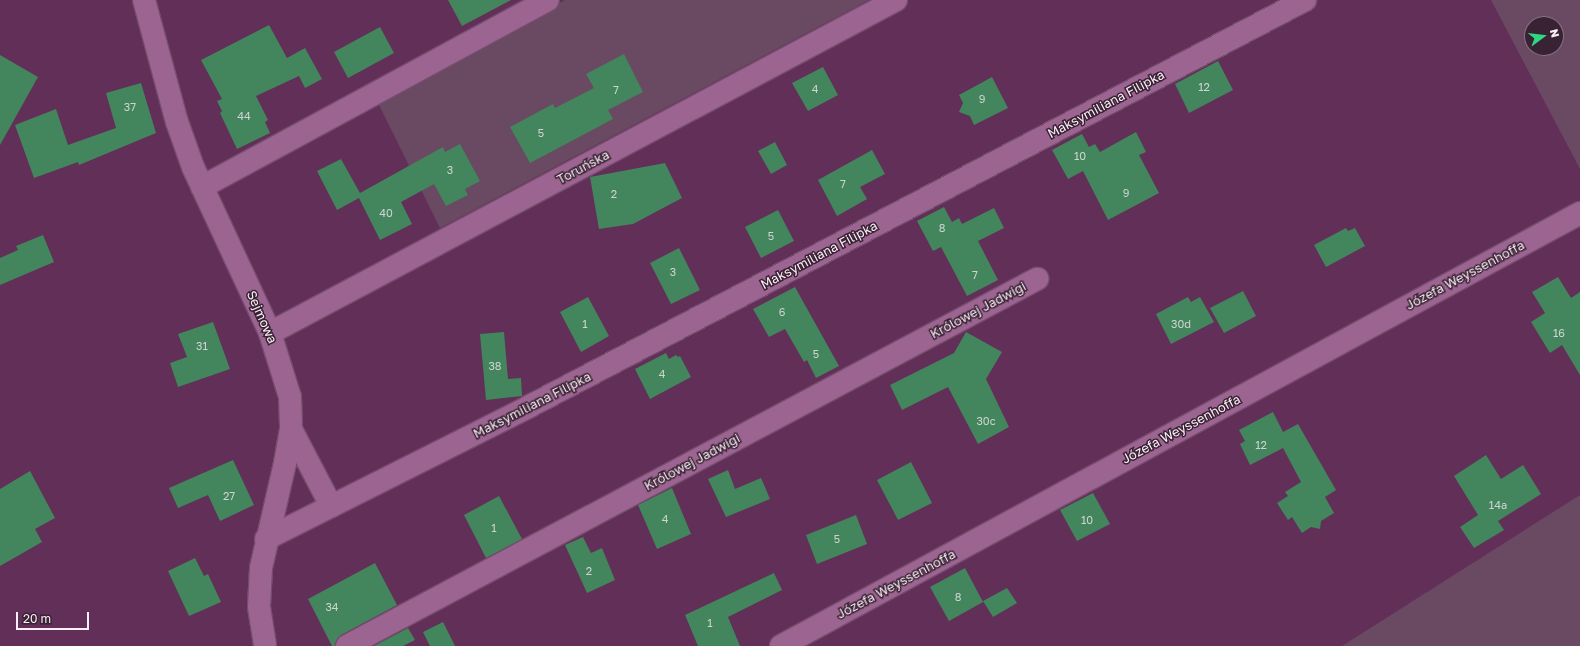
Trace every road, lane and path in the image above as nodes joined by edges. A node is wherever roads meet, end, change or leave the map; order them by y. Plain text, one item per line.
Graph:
1 (144, 0) edge
2 (548, 0) edge
3 (896, 0) edge
4 (1305, 0) edge
5 (202, 188) junction
6 (1580, 213) edge
7 (1037, 279) dead end
8 (270, 333) junction
9 (291, 429) junction
10 (331, 506) junction
11 (266, 538) junction
12 (265, 646) edge
13 (347, 646) edge
14 (781, 646) edge

1 - 5 street, Sejmowa
2 - 5 street
3 - 8 street, Toruńska
4 - 10 street, Maksymiliana Filipka
5 - 8 street, Sejmowa
6 - 14 street, Józefa Weyssenhoffa
7 - 13 street, Królowej Jadwigi
8 - 9 street, Sejmowa
9 - 10 street
9 - 11 street, Sejmowa
10 - 11 street, Maksymiliana Filipka
11 - 12 street, Sejmowa

